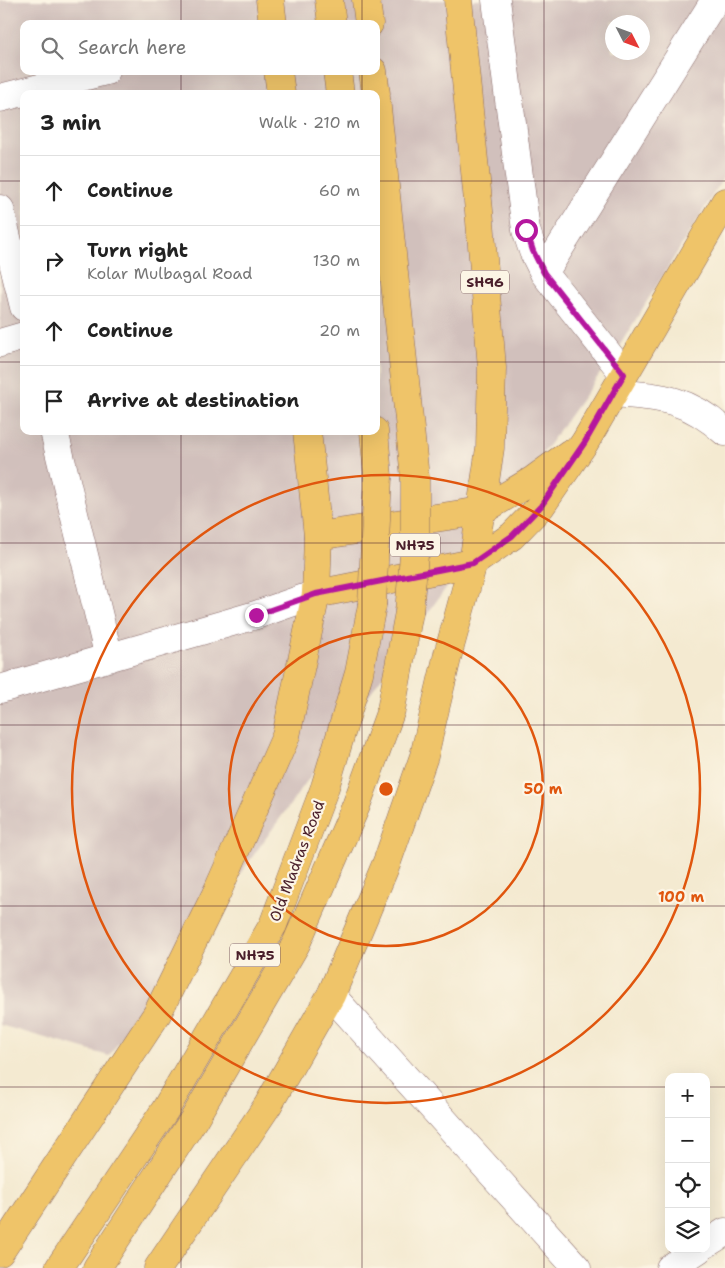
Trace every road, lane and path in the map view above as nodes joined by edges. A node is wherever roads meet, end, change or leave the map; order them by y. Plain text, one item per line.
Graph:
1 (270, 0) edge
2 (329, 0) edge
3 (366, 0) edge
4 (458, 0) edge
5 (715, 0) edge
6 (499, 2) edge
7 (272, 20) edge
8 (332, 20) edge
9 (368, 20) edge
10 (90, 75) edge
11 (278, 75) edge
12 (338, 75) edge
13 (374, 75) edge
14 (31, 90) edge
15 (280, 90) edge
16 (339, 90) edge
17 (376, 90) edge
18 (20, 93) edge
19 (0, 98) edge
20 (380, 137) edge
21 (725, 202) edge
22 (0, 209) edge
23 (544, 273) junction
24 (20, 291) edge
25 (20, 337) edge
26 (0, 343) edge
27 (619, 384) junction
28 (725, 432) edge
29 (55, 435) edge
30 (307, 435) edge
31 (374, 435) edge
32 (585, 442) junction
33 (481, 511) junction
34 (318, 536) junction
35 (473, 563) junction
36 (316, 594) junction
37 (109, 658) junction
38 (0, 689) edge
39 (331, 994) junction
40 (725, 1232) edge
41 (710, 1241) edge
42 (0, 1252) edge
43 (59, 1268) edge
44 (97, 1268) edge
45 (158, 1268) edge
46 (577, 1268) edge

1 - 7 main road
2 - 8 main road
3 - 9 main road
4 - 33 main road, SH96
5 - 23 street
6 - 23 street
10 - 14 street
11 - 15 main road
12 - 16 main road
13 - 17 main road
18 - 19 street
20 - 44 main road, NH75, bridge
21 - 27 main road
22 - 24 street
23 - 27 street
25 - 26 street
27 - 28 street
27 - 32 main road
29 - 37 street
30 - 34 main road
31 - 43 main road, Old Madras Road / NH75, bridge
32 - 33 main road
32 - 35 main road
33 - 34 main road
33 - 35 main road, SH96
34 - 36 main road
35 - 36 main road
35 - 39 main road
36 - 37 street
36 - 42 main road
37 - 38 street
39 - 45 main road
39 - 46 street
40 - 41 street

